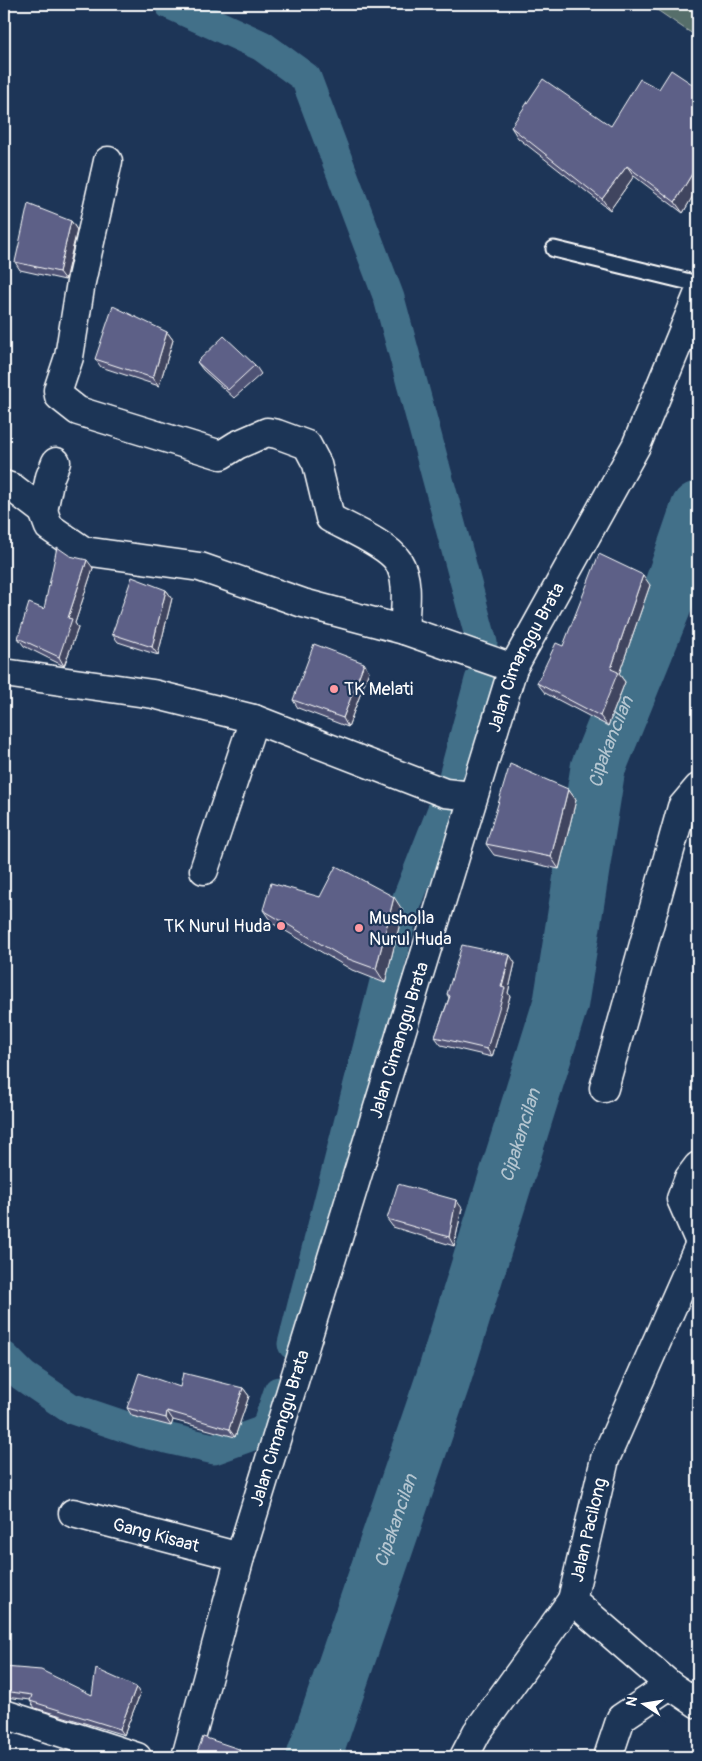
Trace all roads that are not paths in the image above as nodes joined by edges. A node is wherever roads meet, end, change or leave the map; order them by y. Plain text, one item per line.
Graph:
1 (108, 161) dead end
2 (554, 249) dead end
3 (698, 284) edge
4 (698, 295) edge
5 (56, 462) dead end
6 (4, 485) edge
7 (43, 511) junction
8 (404, 630) junction
9 (513, 668) junction
10 (4, 673) edge
11 (254, 719) junction
12 (698, 788) edge
13 (473, 796) junction
14 (204, 870) dead end
15 (604, 1088) dead end
16 (698, 1166) edge
17 (698, 1238) edge
18 (698, 1248) edge
19 (73, 1513) dead end
20 (240, 1557) junction
21 (572, 1600) junction
22 (670, 1685) junction
23 (698, 1704) edge
24 (4, 1714) edge
25 (137, 1757) edge
26 (186, 1757) edge
27 (464, 1757) edge
28 (608, 1757) edge

1 - 8 street
2 - 3 lane
4 - 9 street, Jalan Cimanggu Brata
5 - 7 street
6 - 7 street
7 - 8 street
8 - 9 street
9 - 13 street, Jalan Cimanggu Brata
10 - 11 street
11 - 13 street
11 - 14 street
12 - 15 street
13 - 20 street, Jalan Cimanggu Brata
16 - 17 street
18 - 21 street, Jalan Pacilong
19 - 20 street, Gang Kisaat
20 - 26 street, Jalan Cimanggu Brata
21 - 22 street, Jalan Pacilong
21 - 27 street
22 - 23 street, Jalan Pacilong
22 - 28 street
24 - 25 street

